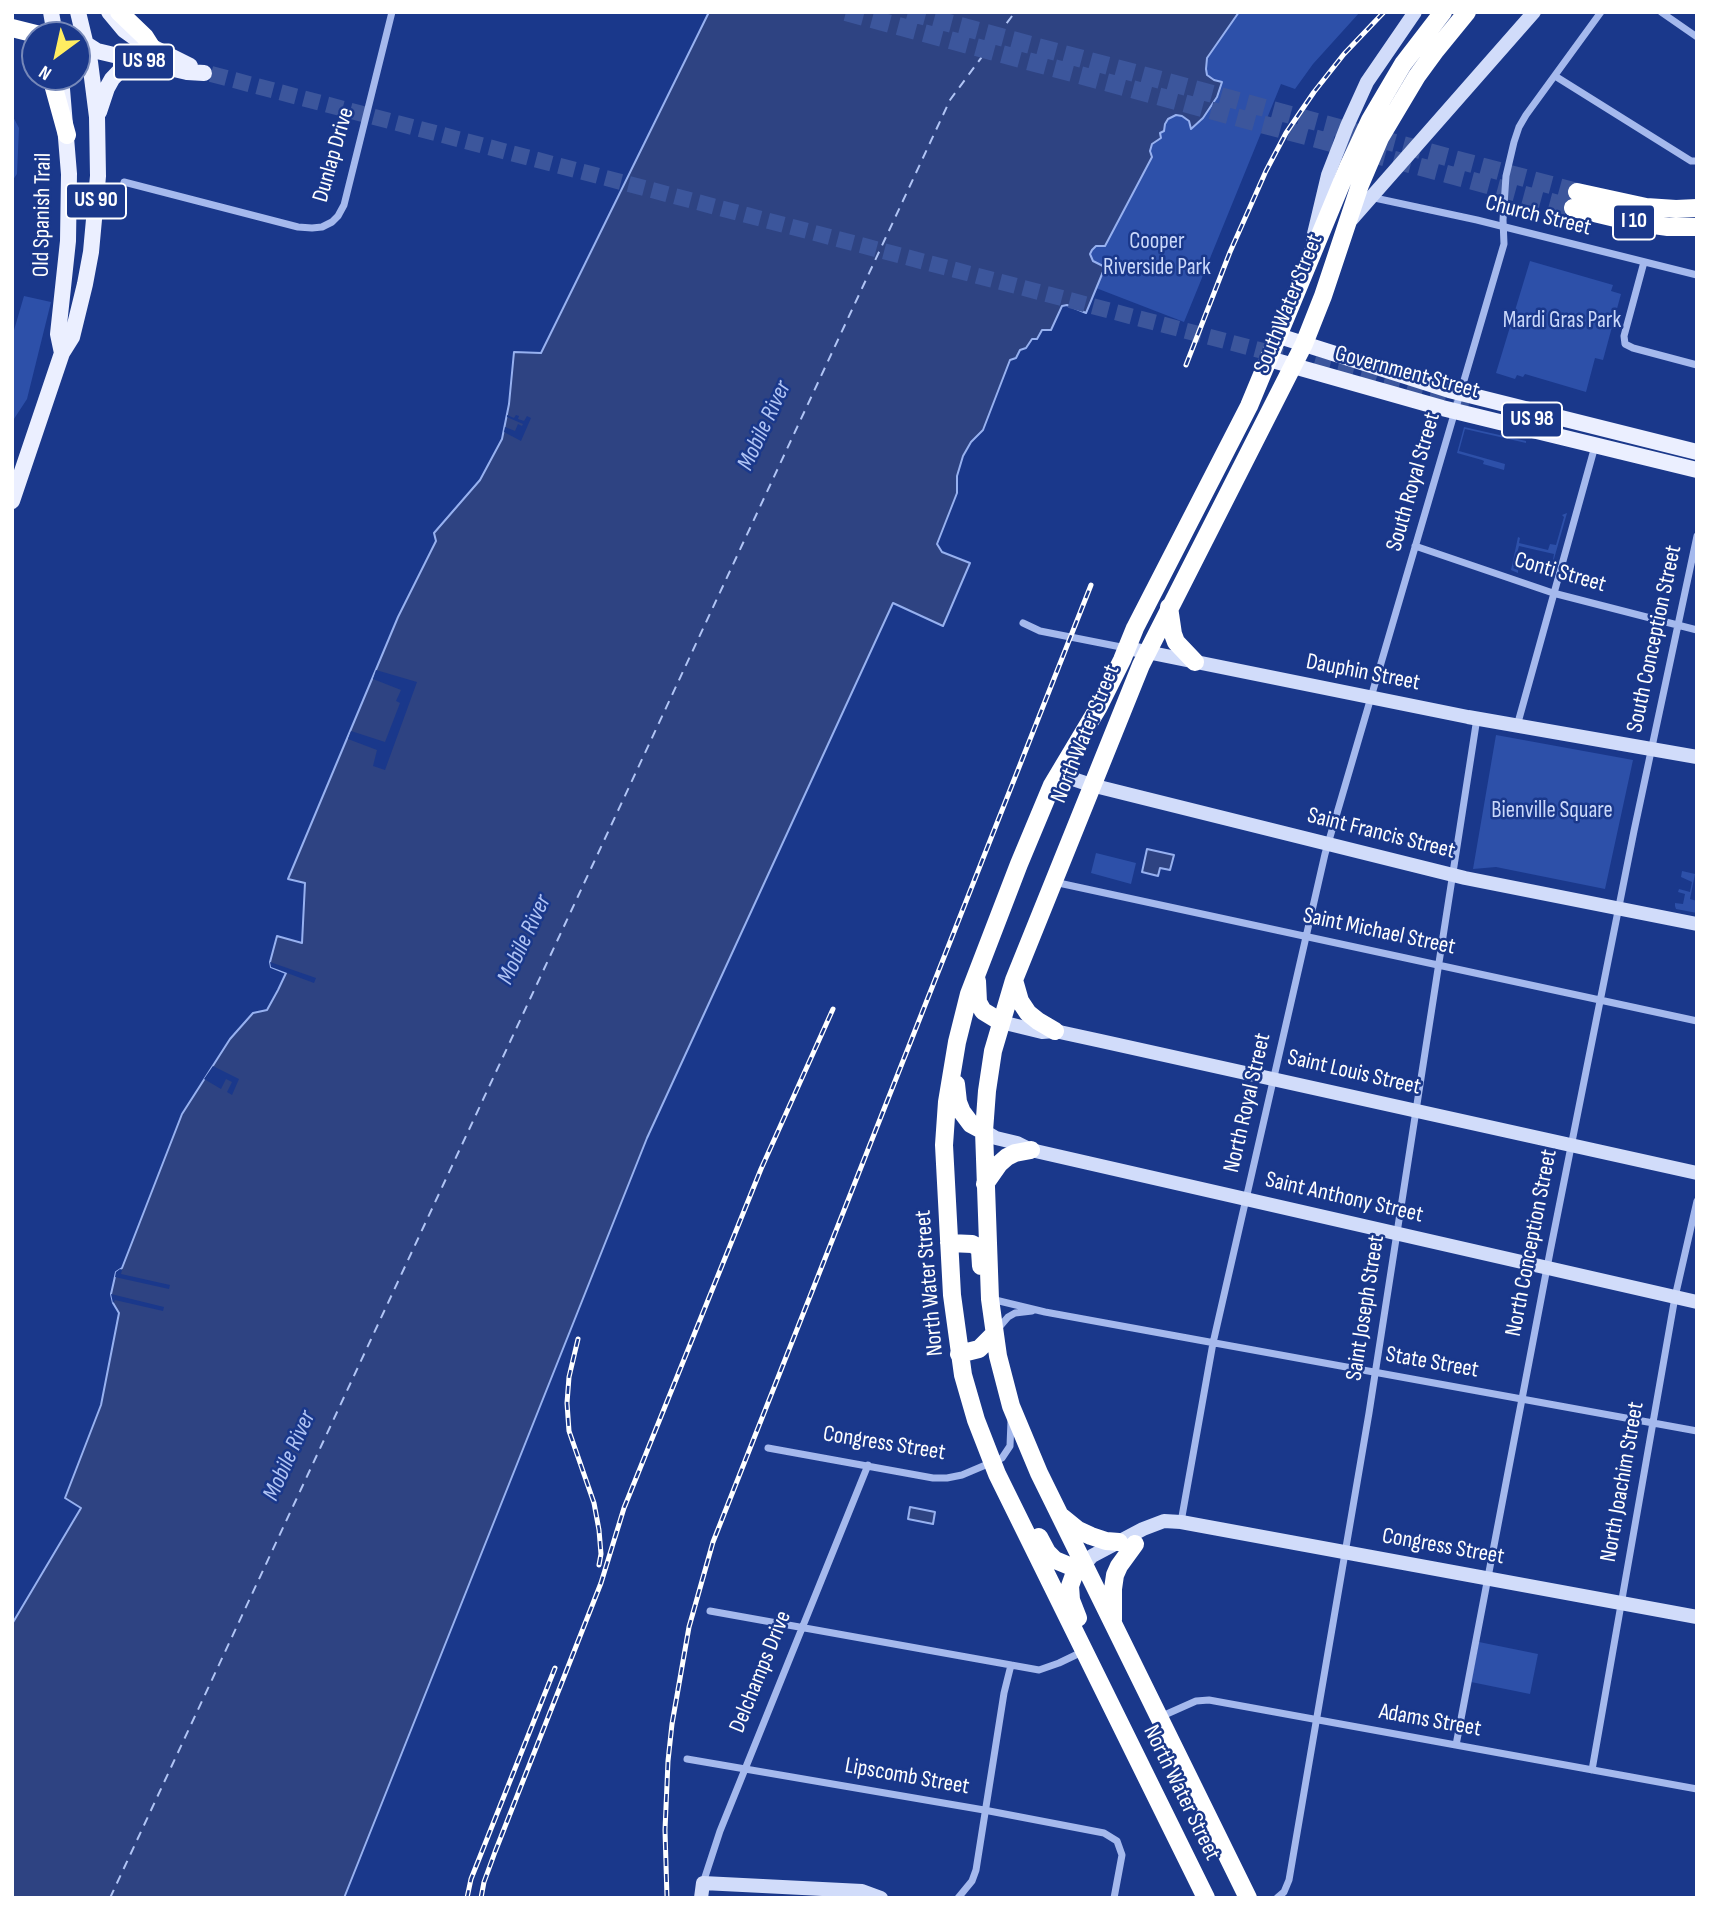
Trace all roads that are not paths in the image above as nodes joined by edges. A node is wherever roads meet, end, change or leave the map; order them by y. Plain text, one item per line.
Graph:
1 (109, 12) edge
2 (118, 12) edge
3 (392, 12) edge
4 (1415, 12) edge
5 (1443, 12) edge
6 (1467, 12) edge
7 (1534, 12) edge
8 (1601, 12) edge
9 (1661, 12) edge
10 (1697, 37) edge
11 (91, 43) edge
12 (91, 48) edge
13 (152, 48) junction
14 (131, 59) junction
15 (185, 64) junction
16 (1555, 76) junction
17 (91, 88) edge
18 (55, 91) edge
19 (62, 91) edge
20 (1396, 92) junction
21 (97, 117) junction
22 (67, 135) junction
23 (1697, 161) edge
24 (124, 182) dead end
25 (1370, 197) junction
26 (1697, 208) edge
27 (1346, 225) junction
28 (1504, 227) junction
29 (1697, 227) edge
30 (1310, 260) junction
31 (1644, 262) junction
32 (1697, 275) edge
33 (1279, 337) junction
34 (1304, 344) junction
35 (62, 353) junction
36 (1269, 359) junction
37 (1697, 365) edge
38 (1293, 366) junction
39 (1460, 392) junction
40 (1474, 406) tunnel mouth
41 (1455, 411) junction
42 (1593, 440) junction
43 (1697, 454) edge
44 (1697, 467) edge
45 (12, 501) edge
46 (1697, 536) edge
47 (1415, 546) junction
48 (1553, 593) junction
49 (1169, 607) junction
50 (1023, 623) dead end
51 (1679, 625) junction
52 (1697, 629) edge
53 (1127, 648) junction
54 (1147, 652) junction
55 (1195, 662) junction
56 (1371, 698) junction
57 (1478, 718) junction
58 (1517, 726) junction
59 (1651, 749) junction
60 (1697, 757) edge
61 (1058, 774) junction
62 (1091, 785) junction
63 (1328, 844) junction
64 (1453, 874) junction
65 (1054, 882) junction
66 (1618, 909) junction
67 (1697, 924) edge
68 (1306, 936) junction
69 (1440, 965) junction
70 (977, 972) junction
71 (1014, 980) junction
72 (1600, 1001) junction
73 (1697, 1021) edge
74 (1001, 1022) junction
75 (1055, 1031) junction
76 (955, 1051) junction
77 (1275, 1079) junction
78 (1417, 1111) junction
79 (984, 1131) junction
80 (1571, 1144) junction
81 (1031, 1150) junction
82 (1697, 1173) edge
83 (985, 1184) junction
84 (1245, 1199) junction
85 (1697, 1201) edge
86 (1397, 1234) junction
87 (949, 1243) junction
88 (1546, 1268) junction
89 (1675, 1297) junction
90 (990, 1299) junction
91 (1697, 1302) edge
92 (1037, 1311) junction
93 (994, 1334) junction
94 (1213, 1343) junction
95 (959, 1354) junction
96 (1374, 1372) junction
97 (1522, 1398) junction
98 (1011, 1406) junction
99 (1653, 1422) junction
100 (1697, 1431) edge
101 (768, 1448) dead end
102 (992, 1463) junction
103 (868, 1465) junction
104 (1000, 1480) junction
105 (1060, 1516) junction
106 (1181, 1522) junction
107 (1127, 1543) junction
108 (1345, 1551) junction
109 (1084, 1565) junction
110 (1488, 1578) junction
111 (1621, 1603) junction
112 (710, 1611) dead end
113 (1697, 1617) edge
114 (1113, 1623) junction
115 (803, 1628) junction
116 (1084, 1650) junction
117 (1011, 1665) junction
118 (1159, 1717) junction
119 (1317, 1720) junction
120 (1118, 1722) junction
121 (1456, 1745) junction
122 (687, 1759) dead end
123 (746, 1769) junction
124 (1591, 1770) junction
125 (1697, 1789) edge
126 (984, 1810) junction
127 (703, 1883) junction
128 (701, 1898) edge
129 (881, 1898) edge
130 (958, 1898) edge
131 (1114, 1898) edge
132 (1206, 1898) edge
133 (1248, 1898) edge
134 (1277, 1898) edge

1 - 13 main road, US 98
2 - 13 highway
3 - 24 street, Dunlap Drive
4 - 30 street, South Water Street
5 - 20 highway
6 - 20 highway
7 - 25 street, South Water Street
8 - 16 street, South Royal Street
9 - 10 street
11 - 15 main road
12 - 14 main road, US 98 / US 98
13 - 15 main road, US 98
14 - 15 main road, US 98 / US 98
14 - 21 main road
16 - 23 street
16 - 28 street, South Royal Street
17 - 21 main road, Old Spanish Trail / US 90
18 - 22 highway
19 - 22 main road, Old Spanish Trail / US 90
20 - 27 highway
20 - 30 highway, South Water Street
21 - 35 main road, Old Spanish Trail / US 90
22 - 35 main road, Old Spanish Trail / US 90
25 - 27 street, South Water Street
25 - 28 street, Church Street
26 - 29 highway, I 10
27 - 34 highway, South Water Street
28 - 31 street, Church Street
28 - 39 street, South Royal Street
30 - 33 highway, South Water Street
31 - 32 street, Church Street
31 - 37 street
33 - 34 main road, Government Street
33 - 36 highway, South Water Street
34 - 38 highway, South Water Street
34 - 39 main road, Government Street
35 - 45 main road, Old Spanish Trail / US 90
36 - 38 main road, Government Street
36 - 53 highway, South Water Street
38 - 41 main road, Government Street
38 - 49 highway, South Water Street
39 - 41 street, South Royal Street
39 - 43 main road, Government Street
40 - 42 main road, Government Street / US 98
41 - 42 main road, Government Street
41 - 47 street, South Royal Street
42 - 43 main road, Government Street / US 98
42 - 44 main road, Government Street / US 98
42 - 48 street
46 - 51 street, South Conception Street
47 - 48 street, Conti Street
47 - 56 street, South Royal Street
48 - 51 street, Conti Street
48 - 58 street
49 - 54 highway, South Water Street
49 - 55 highway
50 - 53 street, Dauphin Street
51 - 52 street, Conti Street
51 - 59 street, South Conception Street
53 - 54 street, Dauphin Street
53 - 61 highway, North Water Street
54 - 55 street, Dauphin Street
54 - 62 highway, North Water Street
55 - 56 street, Dauphin Street
56 - 57 street, Dauphin Street
56 - 63 street, North Royal Street
57 - 58 street, Dauphin Street
57 - 64 street, Saint Joseph Street
58 - 59 street, Dauphin Street
59 - 60 street, Dauphin Street
59 - 66 street, North Conception Street
61 - 62 street, Saint Francis Street
61 - 70 highway, North Water Street
62 - 63 street, Saint Francis Street
62 - 65 highway, North Water Street
63 - 64 street, Saint Francis Street
63 - 68 street, North Royal Street
64 - 66 street, Saint Francis Street
64 - 69 street, Saint Joseph Street
65 - 68 street, Saint Michael Street
65 - 71 highway, North Water Street
66 - 67 street, Saint Francis Street
66 - 72 street, North Conception Street
68 - 69 street, Saint Michael Street
68 - 77 street, North Royal Street
69 - 72 street, Saint Michael Street
69 - 78 street, Saint Joseph Street
70 - 74 highway
70 - 76 highway, North Water Street
71 - 74 highway, North Water Street
71 - 75 highway
72 - 73 street, Saint Michael Street
72 - 80 street, North Conception Street
74 - 75 street, Saint Louis Street
74 - 76 highway
74 - 79 highway, North Water Street
75 - 77 street, Saint Louis Street
76 - 79 highway
76 - 87 highway, North Water Street
77 - 78 street, Saint Louis Street
77 - 84 street, North Royal Street
78 - 80 street, Saint Louis Street
78 - 86 street, Saint Joseph Street
79 - 81 street, Saint Anthony Street
79 - 83 highway, North Water Street
80 - 82 street, Saint Louis Street
80 - 88 street, North Conception Street
81 - 83 highway
81 - 84 street, Saint Anthony Street
83 - 90 highway, North Water Street
84 - 86 street, Saint Anthony Street
84 - 94 street, North Royal Street
85 - 89 street, North Joachim Street
86 - 88 street, Saint Anthony Street
86 - 96 street, Saint Joseph Street
87 - 90 highway
87 - 95 highway, North Water Street
88 - 89 street, Saint Anthony Street
88 - 97 street, North Conception Street
89 - 91 street, Saint Anthony Street
89 - 99 street, North Joachim Street
90 - 92 street, State Street
90 - 93 highway, North Water Street
92 - 93 street, State Street
92 - 94 street, State Street
93 - 95 highway
93 - 98 highway, North Water Street
94 - 96 street, State Street
94 - 106 street, North Royal Street
95 - 102 highway, North Water Street
96 - 97 street, State Street
96 - 108 street, Saint Joseph Street
97 - 99 street, State Street
97 - 110 street, North Conception Street
98 - 102 street
98 - 105 highway, North Water Street
99 - 100 street, State Street
99 - 111 street, North Joachim Street
101 - 103 street, Congress Street
102 - 103 street, Congress Street
102 - 104 highway, North Water Street
103 - 115 street, Delchamps Drive
104 - 109 highway
104 - 116 highway, North Water Street
105 - 107 highway
105 - 109 highway, North Water Street
106 - 107 street
106 - 108 street, Congress Street
107 - 109 street
107 - 114 highway
108 - 110 street, Congress Street
108 - 119 street, Saint Joseph Street
109 - 114 highway, North Water Street
109 - 120 highway
110 - 111 street, Congress Street
110 - 121 street, North Conception Street
111 - 113 street, Congress Street
111 - 124 street, North Joachim Street
112 - 115 street
114 - 118 highway, North Water Street
115 - 117 street
115 - 123 street, Delchamps Drive
116 - 117 street
116 - 120 highway, North Water Street
117 - 126 street
118 - 119 street, Adams Street
118 - 133 highway, North Water Street
119 - 121 street, Adams Street
119 - 134 street, Saint Joseph Street
120 - 132 highway, North Water Street
121 - 124 street, Adams Street
122 - 123 street, Lipscomb Street
123 - 126 street, Lipscomb Street
123 - 127 street, Delchamps Drive
124 - 125 street, Adams Street
126 - 130 street
126 - 131 street, Lipscomb Street
127 - 128 street, Delchamps Drive
127 - 129 street

